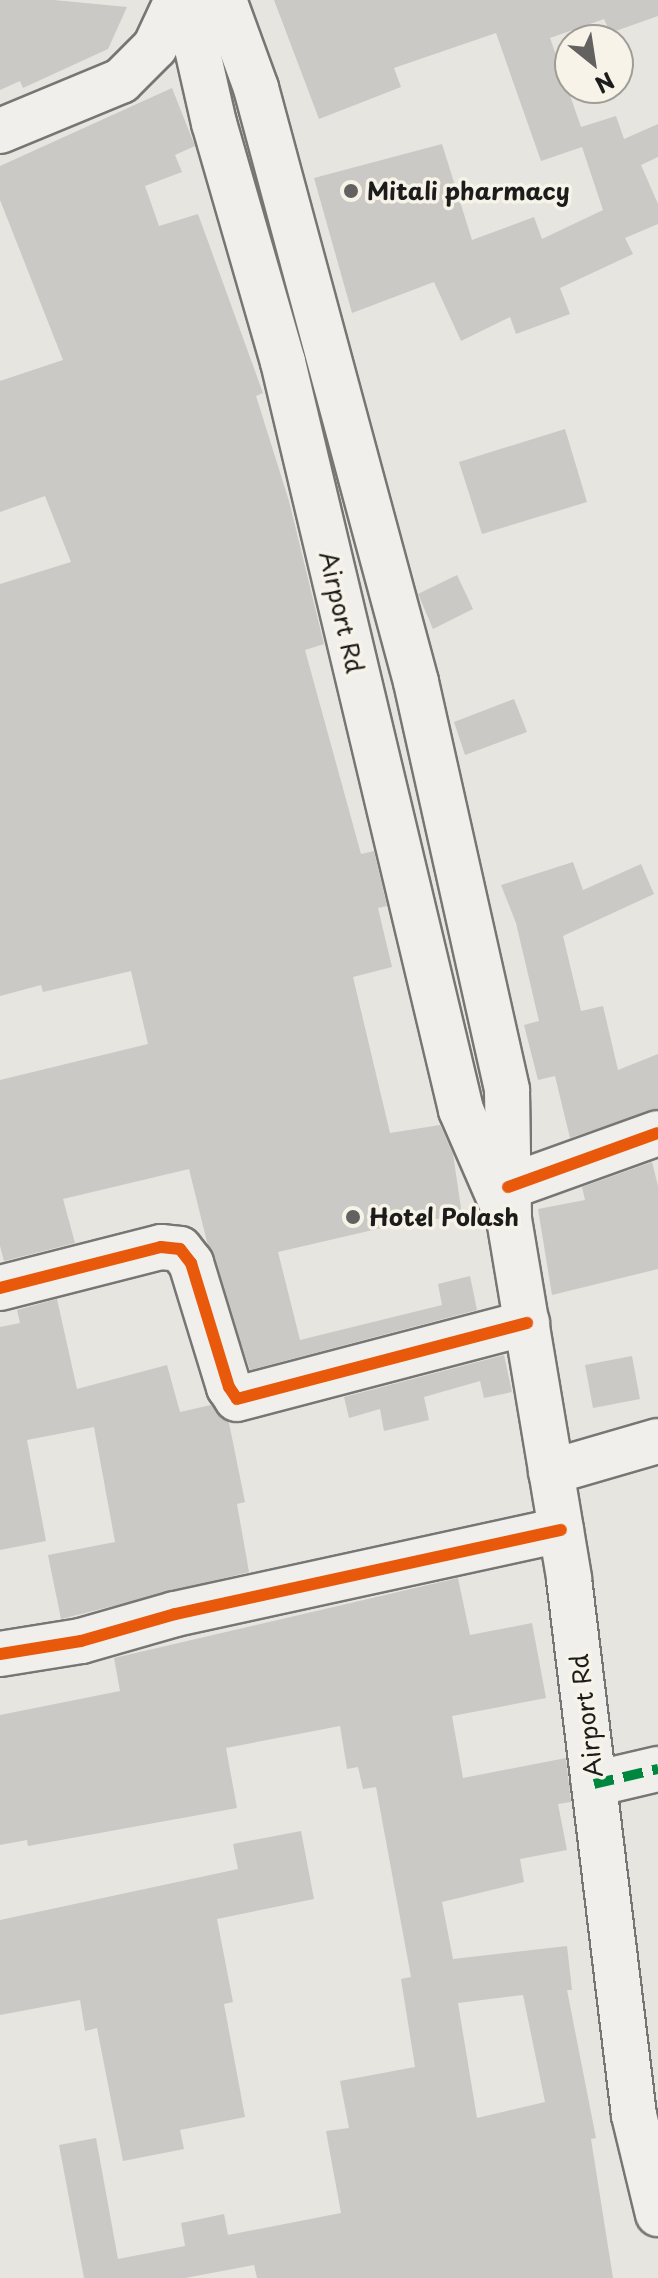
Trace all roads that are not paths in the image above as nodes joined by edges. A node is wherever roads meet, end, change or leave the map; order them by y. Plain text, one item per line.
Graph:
1 (177, 0) edge
2 (186, 0) edge
3 (224, 0) edge
4 (0, 131) edge
5 (658, 1133) edge
6 (508, 1203) junction
7 (0, 1288) edge
8 (527, 1323) junction
9 (658, 1441) edge
10 (551, 1472) junction
11 (561, 1530) junction
12 (0, 1654) edge
13 (658, 1769) edge
14 (594, 1784) junction
15 (656, 2199) edge

1 - 4 main road
2 - 6 main road, Airport Rd
3 - 6 main road, Airport Rd
5 - 6 main road
6 - 8 main road, Airport Rd
7 - 8 main road
8 - 10 main road, Airport Rd
9 - 10 main road
10 - 11 main road, Airport Rd
11 - 12 main road
11 - 14 main road, Airport Rd
13 - 14 main road
14 - 15 main road, Airport Rd

